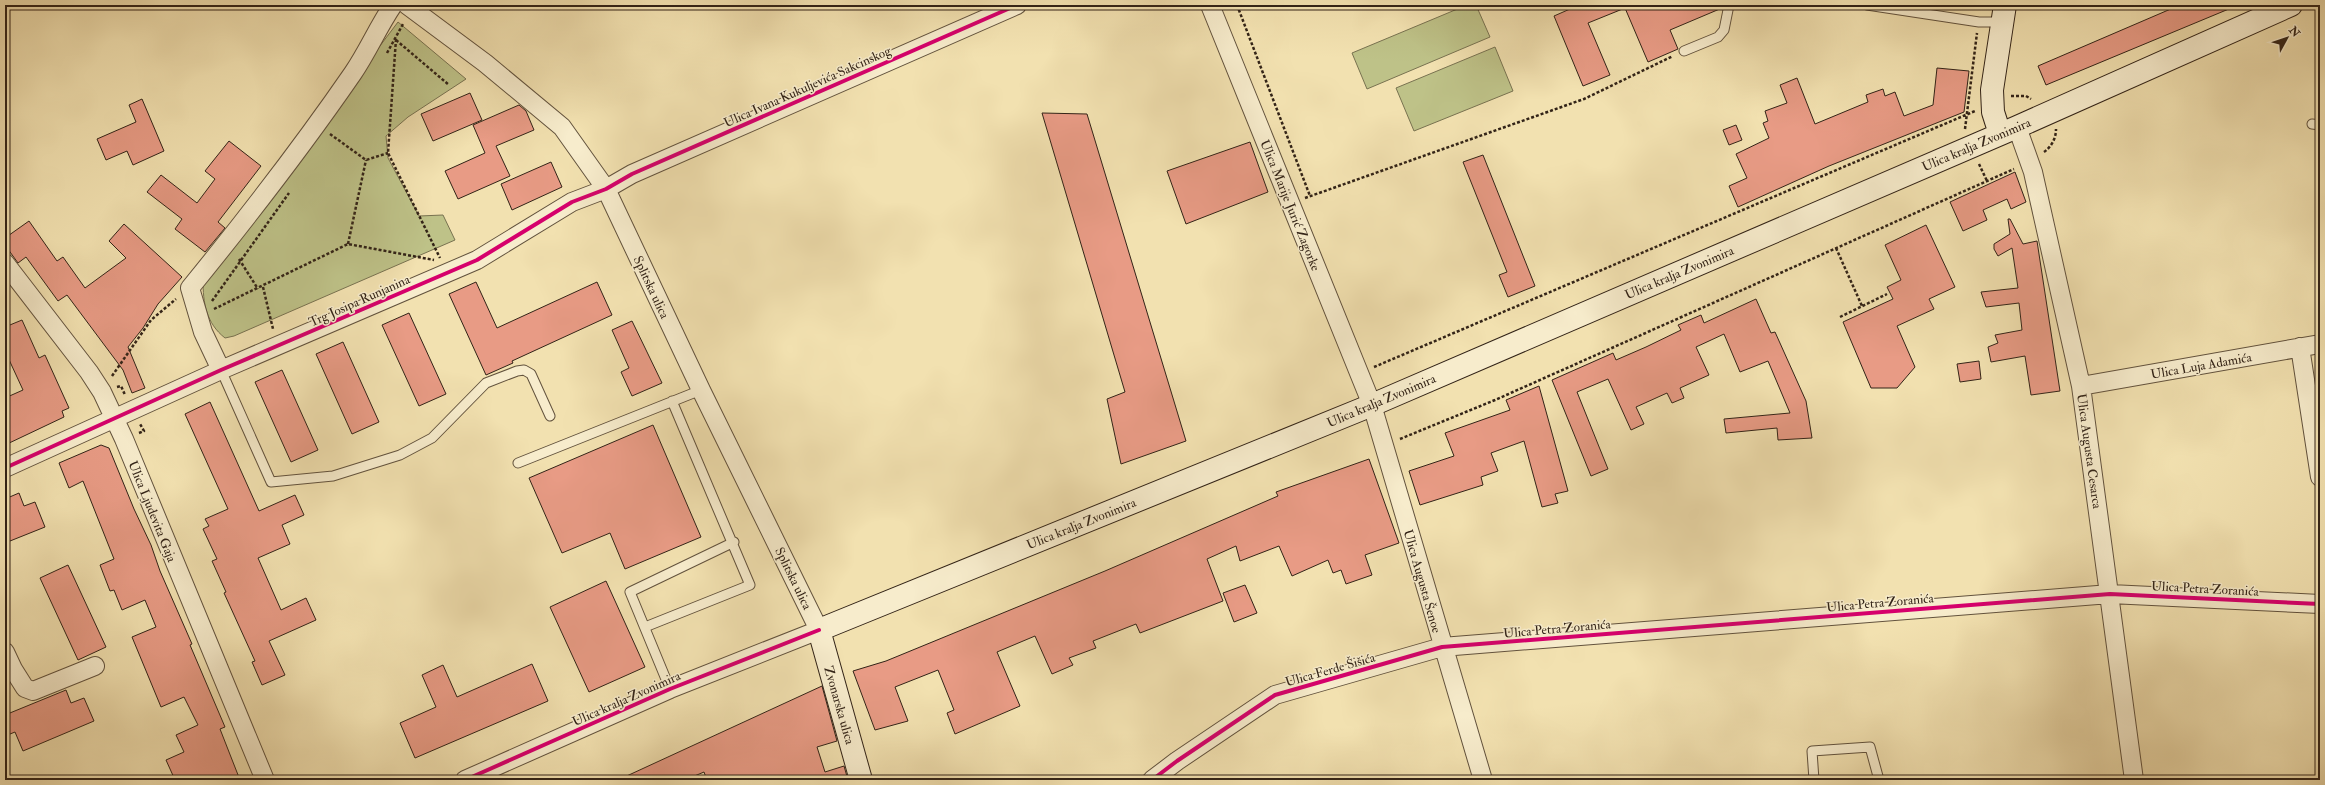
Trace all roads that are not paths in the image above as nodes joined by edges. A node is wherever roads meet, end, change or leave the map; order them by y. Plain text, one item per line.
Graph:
1 (408, 5) edge
2 (1017, 5) edge
3 (1210, 5) edge
4 (1729, 5) edge
5 (1867, 5) edge
6 (2291, 5) edge
7 (392, 7) edge
8 (2004, 14) edge
9 (1684, 51) road end
10 (2008, 130) junction
11 (606, 188) junction
12 (5, 264) edge
13 (2320, 344) edge
14 (2300, 347) junction
15 (221, 370) junction
16 (2081, 386) junction
17 (701, 390) junction
18 (672, 402) junction
19 (1372, 405) junction
20 (550, 416) dead end
21 (115, 418) junction
22 (518, 464) dead end
23 (5, 468) edge
24 (2320, 477) edge
25 (734, 542) junction
26 (2110, 594) junction
27 (2320, 604) edge
28 (645, 628) junction
29 (819, 630) junction
30 (1442, 647) junction
31 (5, 652) edge
32 (95, 666) dead end
33 (9, 670) edge
34 (670, 689) junction
35 (265, 780) edge
36 (465, 780) edge
37 (861, 780) edge
38 (1152, 780) edge
39 (1482, 780) edge
40 (1814, 780) edge
41 (1879, 780) edge
42 (2134, 780) edge

1 - 11 street, Splitska ulica
2 - 11 street, Ulica Ivana Kukuljevića Sakcinskog
3 - 19 street, Ulica Marije Jurić Zagorke
4 - 9 lane
5 - 8 lane
6 - 10 main road, Ulica kralja Zvonimira
7 - 15 street
8 - 10 main road
10 - 16 street, Ulica Augusta Cesarca
10 - 19 main road, Ulica kralja Zvonimira
11 - 15 street, Trg Josipa Runjanina
11 - 17 street, Splitska ulica
12 - 21 street, Ulica Ljudevita Gaja
13 - 14 street, Ulica Luja Adamića
14 - 16 street, Ulica Luja Adamića
14 - 24 street
15 - 20 lane
15 - 21 street, Trg Josipa Runjanina
16 - 26 street, Ulica Augusta Cesarca
17 - 18 lane
17 - 29 street, Splitska ulica
18 - 22 lane
18 - 25 lane
19 - 29 main road, Ulica kralja Zvonimira
19 - 30 street, Ulica Augusta Šenoe
21 - 23 street, Trg Josipa Runjanina
21 - 35 street, Ulica Ljudevita Gaja
25 - 28 lane
25 - 28 lane
26 - 27 street, Ulica Petra Zoranića
26 - 30 street, Ulica Petra Zoranića
26 - 42 street, Ulica Augusta Cesarca
28 - 34 lane
29 - 34 street, Ulica kralja Zvonimira
29 - 37 main road, Zvonarska ulica
30 - 38 street, Ulica Ferde Šišića
30 - 39 street, Ulica Augusta Šenoe
31 - 33 street
32 - 33 street
34 - 36 street, Ulica kralja Zvonimira
40 - 41 lane

